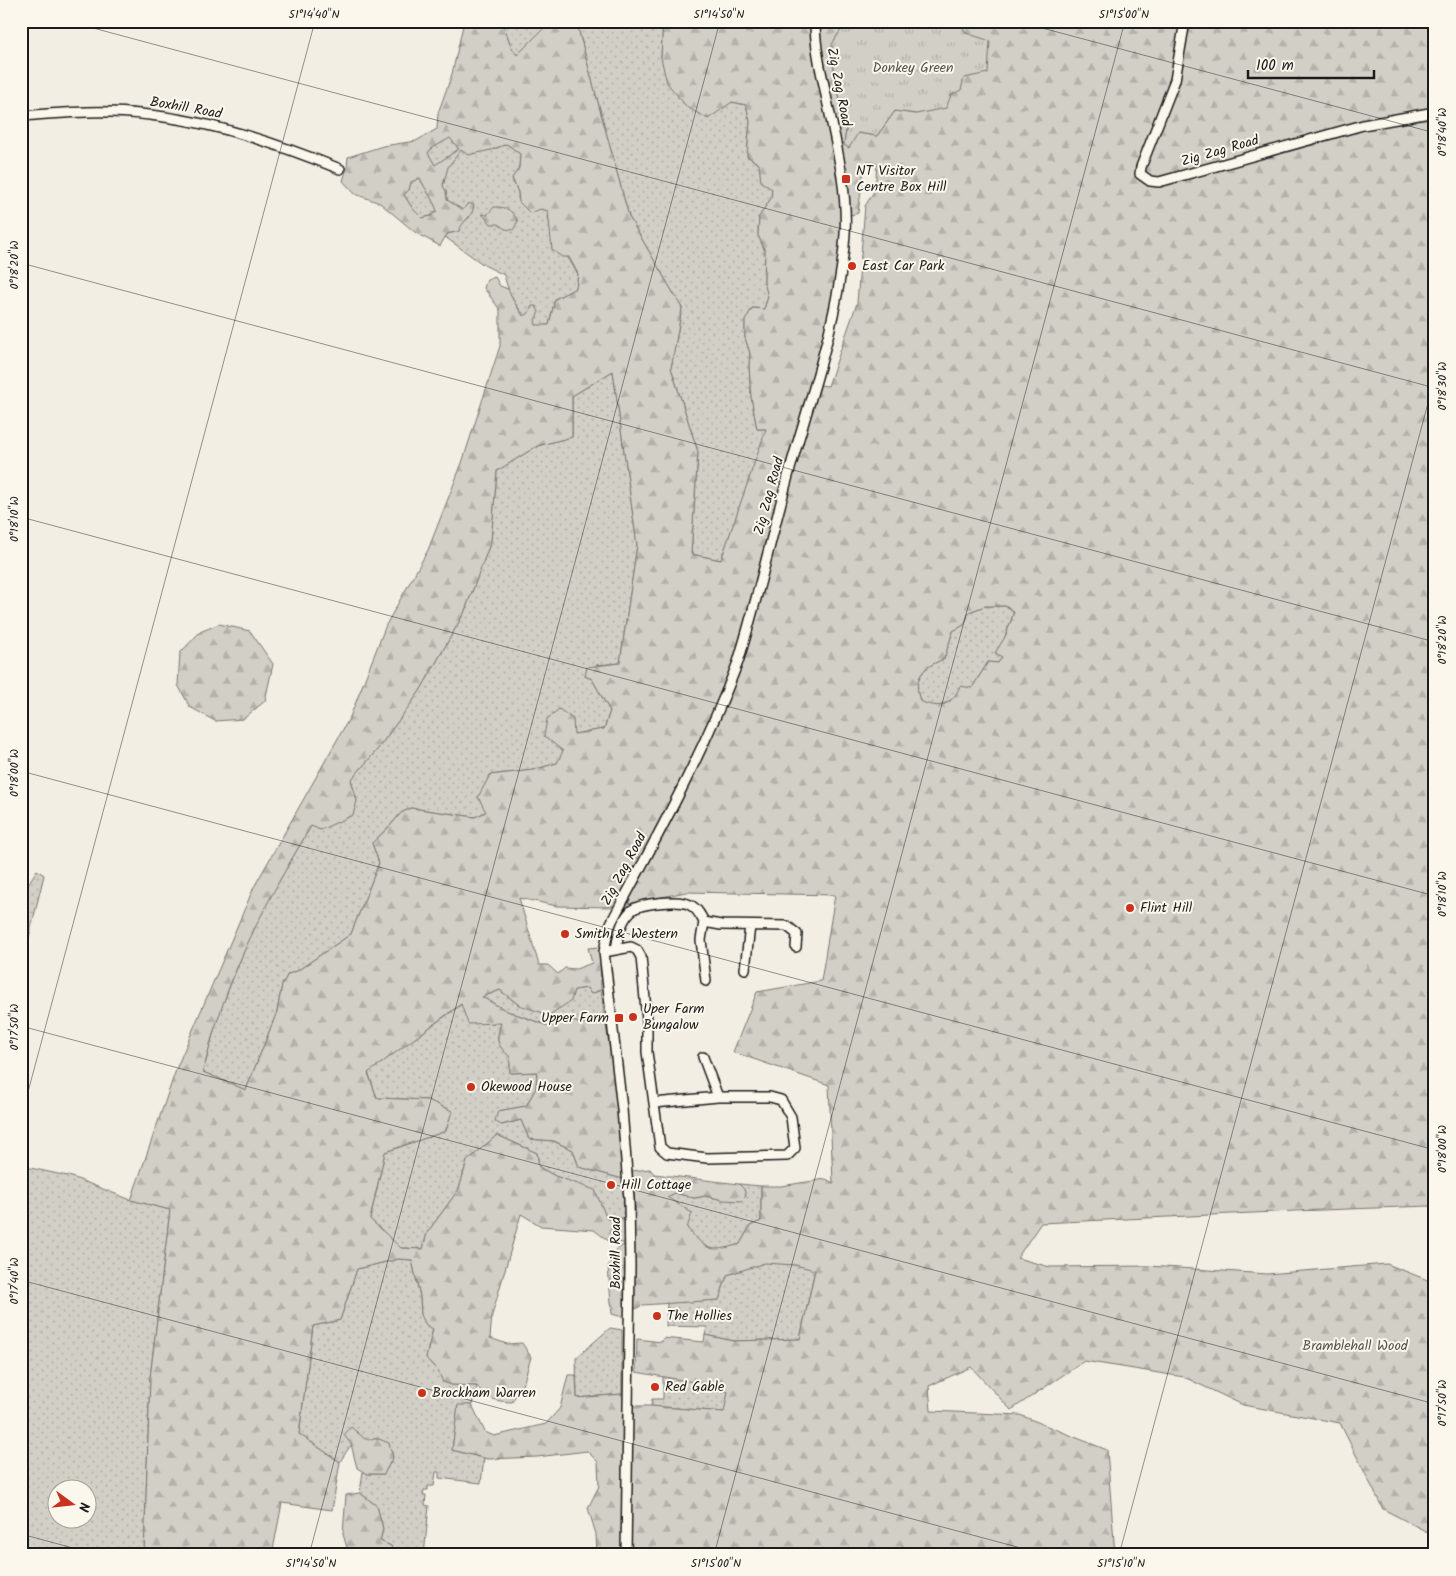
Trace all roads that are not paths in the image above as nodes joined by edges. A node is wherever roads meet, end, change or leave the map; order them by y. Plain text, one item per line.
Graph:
1 (814, 21) edge
2 (1185, 21) edge
3 (1435, 112) edge
4 (21, 116) edge
5 (340, 169) dead end
6 (704, 922) junction
7 (750, 926) junction
8 (796, 947) dead end
9 (616, 950) junction
10 (604, 952) junction
11 (745, 969) dead end
12 (706, 981) dead end
13 (703, 1057) dead end
14 (718, 1097) junction
15 (654, 1103) junction
16 (626, 1555) edge

1 - 10 street, Zig Zag Road
2 - 3 street, Zig Zag Road
4 - 5 street, Boxhill Road
6 - 7 street
6 - 9 street
6 - 12 street
7 - 8 street
7 - 11 street
9 - 10 street
9 - 15 street
10 - 16 street, Boxhill Road
13 - 14 street
14 - 15 street
14 - 15 street

